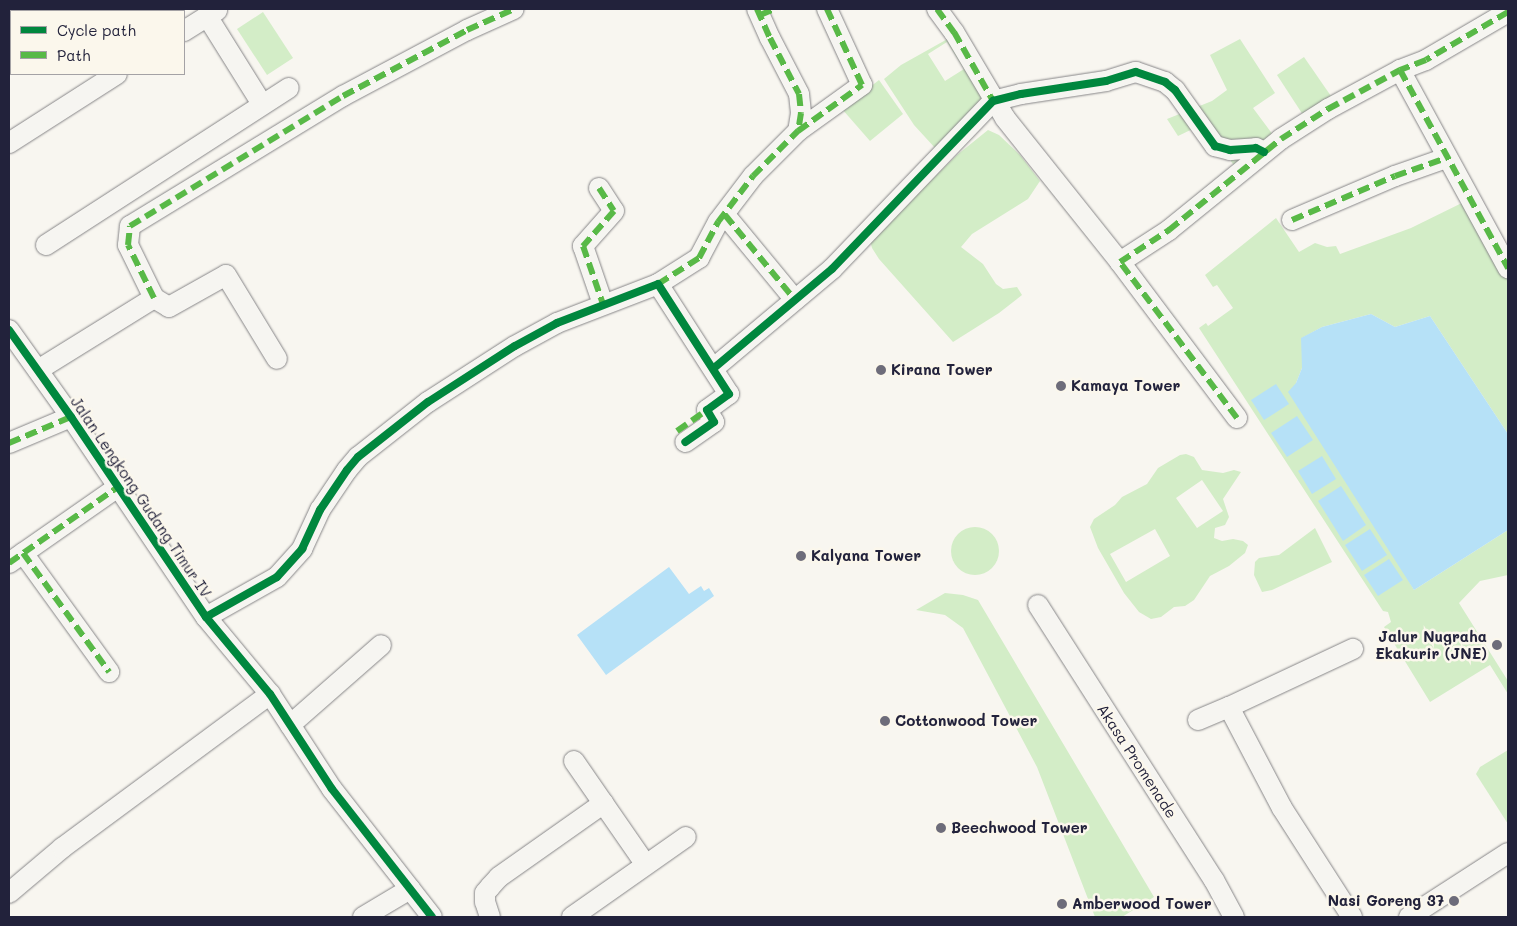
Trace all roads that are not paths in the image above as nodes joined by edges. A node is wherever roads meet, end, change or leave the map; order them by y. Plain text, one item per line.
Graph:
1 (514, 9) edge
2 (827, 9) edge
3 (937, 9) edge
4 (764, 11) edge
5 (1508, 12) edge
6 (212, 13) edge
7 (185, 30) edge
8 (1400, 70) junction
9 (115, 75) edge
10 (289, 88) dead end
11 (993, 101) junction
12 (262, 104) junction
13 (798, 131) junction
14 (9, 141) edge
15 (1264, 152) junction
16 (1446, 158) junction
17 (599, 188) dead end
18 (725, 215) junction
19 (1292, 220) dead end
20 (46, 245) dead end
21 (1120, 262) junction
22 (1508, 268) edge
23 (658, 284) junction
24 (154, 298) junction
25 (795, 300) junction
26 (603, 304) junction
27 (9, 330) edge
28 (277, 359) dead end
29 (714, 368) junction
30 (38, 370) junction
31 (71, 417) junction
32 (1237, 418) dead end
33 (681, 437) dead end
34 (9, 443) edge
35 (118, 488) junction
36 (16, 558) edge
37 (1038, 605) dead end
38 (206, 617) junction
39 (381, 645) dead end
40 (1353, 649) dead end
41 (109, 672) dead end
42 (270, 694) junction
43 (1229, 707) junction
44 (1198, 720) dead end
45 (290, 726) junction
46 (574, 761) dead end
47 (604, 803) junction
48 (686, 837) dead end
49 (1508, 854) edge
50 (646, 865) junction
51 (410, 889) junction
52 (9, 893) edge
53 (363, 917) edge
54 (432, 917) edge
55 (490, 917) edge
56 (572, 917) edge
57 (1234, 917) edge
58 (1352, 917) edge
59 (1409, 917) edge

1 - 24 street
2 - 13 street
3 - 11 street
4 - 13 street
5 - 8 street
6 - 7 street
6 - 12 street
8 - 15 street
8 - 16 street
9 - 14 street
10 - 12 street
11 - 15 street
11 - 21 street
11 - 25 street
12 - 20 street
13 - 18 street
15 - 21 street
16 - 19 street
16 - 22 street
17 - 26 street
18 - 23 street
18 - 25 street
21 - 32 street
23 - 26 street
23 - 29 street
24 - 28 street
24 - 30 street
25 - 29 street
26 - 38 street
27 - 30 street, Jalan Lengkong Gudang Timur IV
29 - 33 street
30 - 31 street, Jalan Lengkong Gudang Timur IV
31 - 34 street
31 - 35 street, Jalan Lengkong Gudang Timur IV
35 - 36 street
35 - 38 street, Jalan Lengkong Gudang Timur IV
36 - 41 street
37 - 57 street, Akasa Promenade
38 - 42 street, Jalan Lengkong Gudang Timur IV
39 - 45 street
40 - 43 street
42 - 45 street, Jalan Lengkong Gudang Timur IV
42 - 52 street
43 - 44 street
43 - 58 street
45 - 51 street, Jalan Lengkong Gudang Timur IV
46 - 47 street
47 - 50 street
47 - 55 street
48 - 50 street
49 - 59 street
50 - 56 street
51 - 53 street
51 - 54 street, Jalan Lengkong Gudang Timur IV

